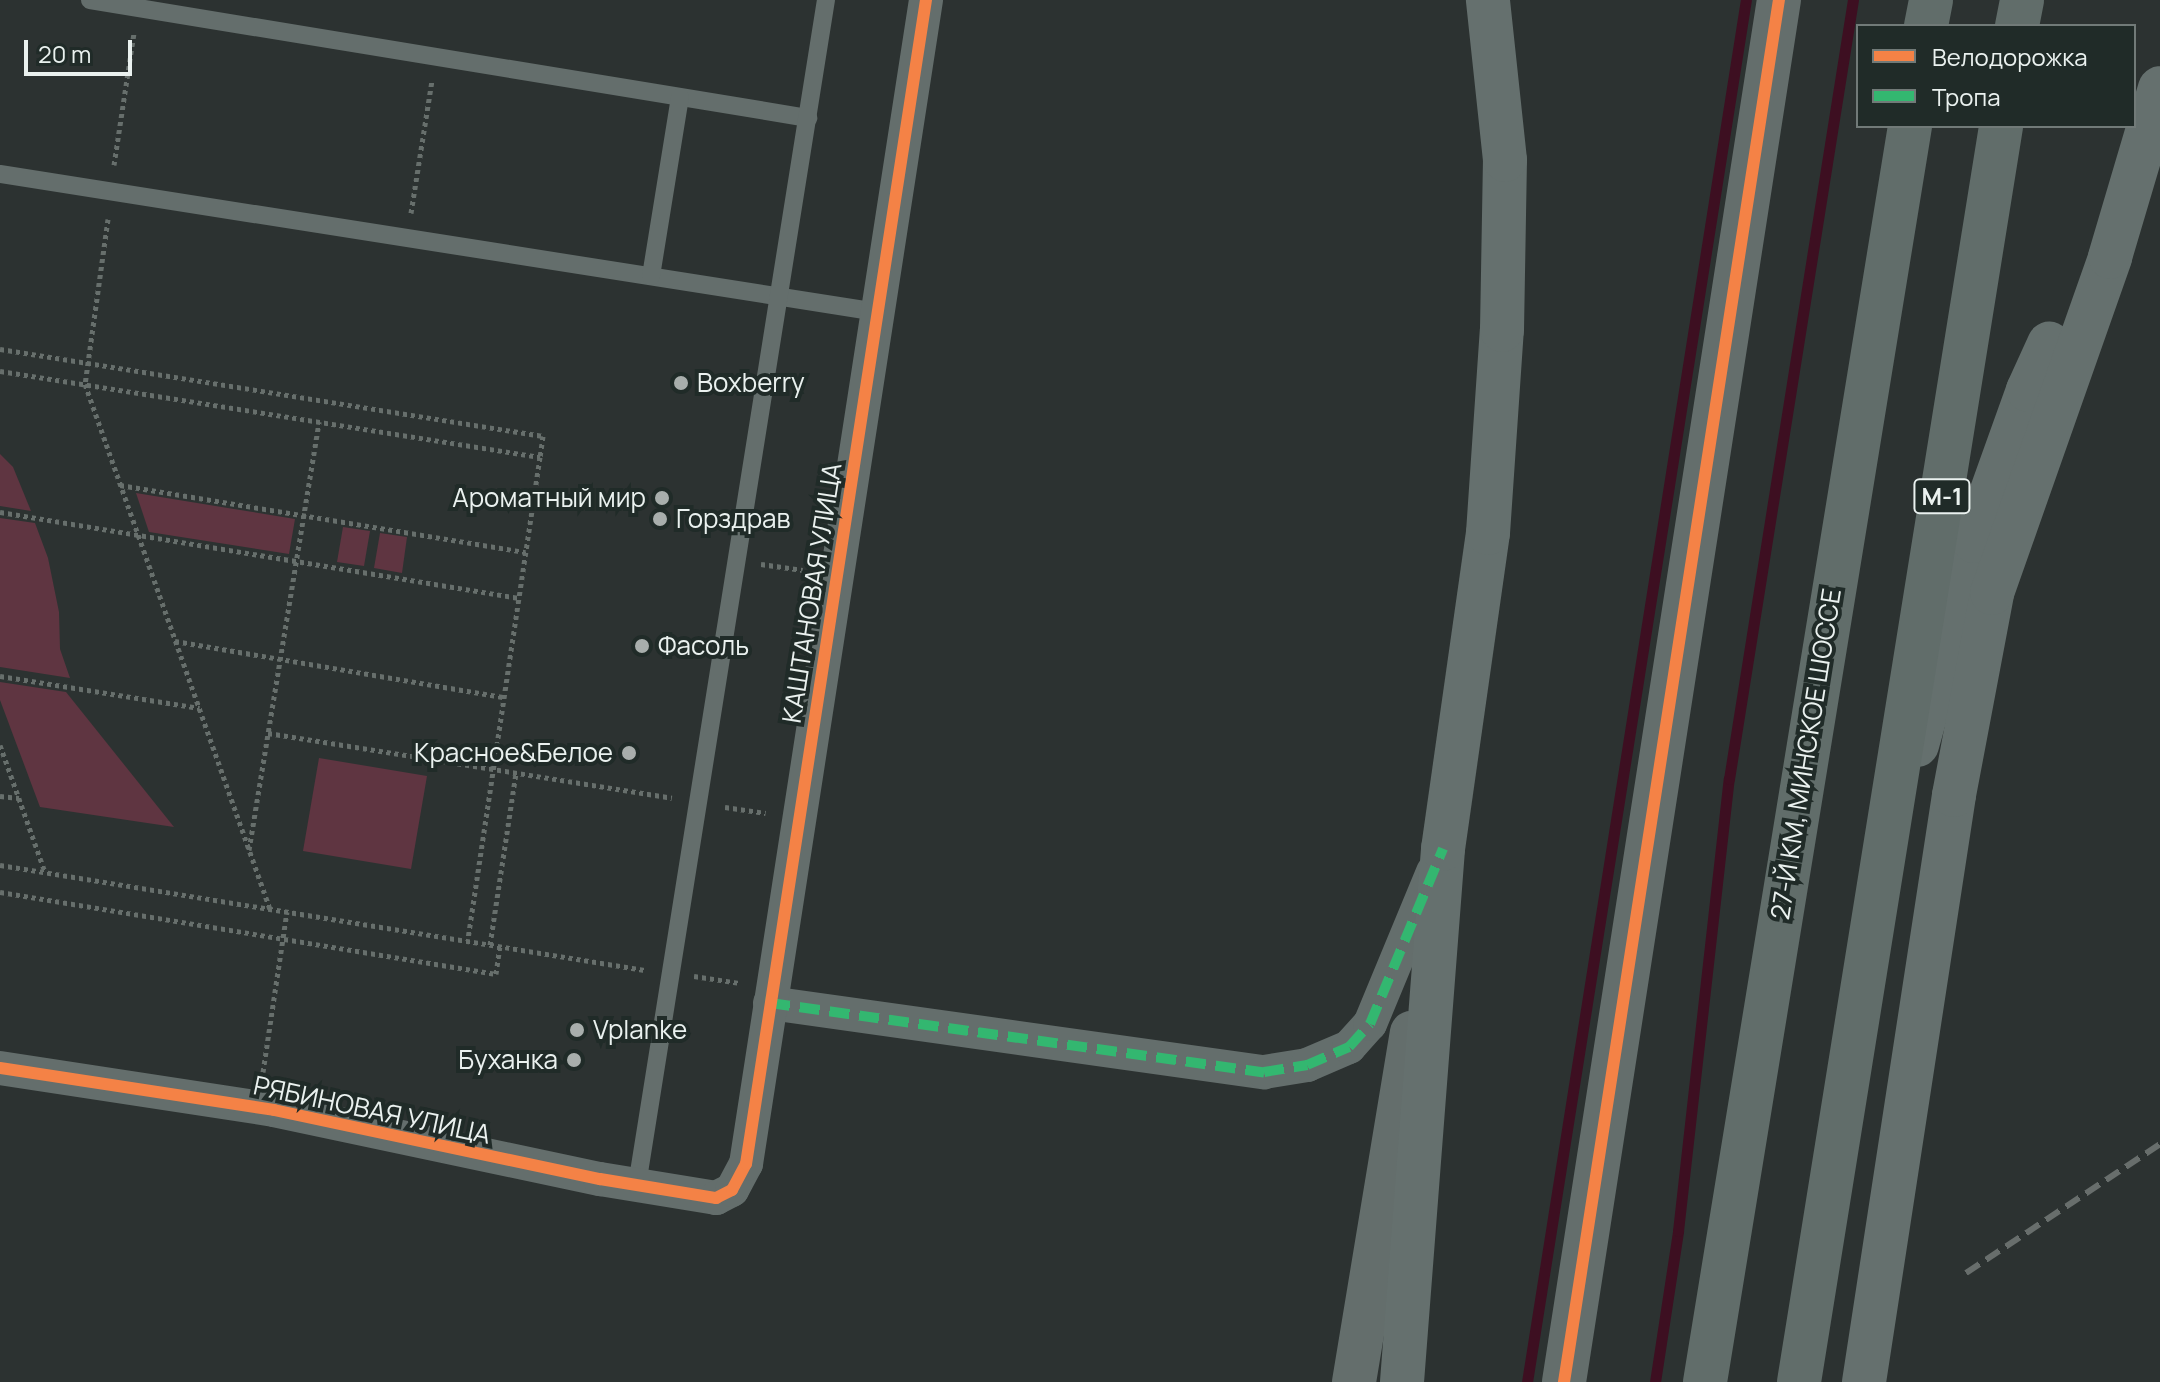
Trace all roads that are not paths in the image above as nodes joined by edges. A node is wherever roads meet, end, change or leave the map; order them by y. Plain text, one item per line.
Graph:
1 (90, 0) edge
2 (826, 0) edge
3 (926, 0) edge
4 (1488, 0) edge
5 (1779, 0) edge
6 (1931, 0) edge
7 (2022, 0) edge
8 (1926, 24) edge
9 (2017, 24) edge
10 (680, 97) junction
11 (2154, 106) edge
12 (808, 118) junction
13 (1910, 128) edge
14 (2001, 128) edge
15 (0, 174) edge
16 (651, 276) junction
17 (779, 296) junction
18 (877, 312) junction
19 (1443, 849) junction
20 (1883, 867) junction
21 (770, 1003) junction
22 (0, 1068) edge
23 (637, 1185) junction
24 (732, 1190) joint
25 (1354, 1382) edge
26 (1402, 1382) edge
27 (1564, 1382) edge
28 (1705, 1382) edge
29 (1799, 1382) edge
30 (1864, 1382) edge

1 - 10 lane
2 - 12 lane
3 - 18 street, КАШТАНОВАЯ УЛИЦА
4 - 19 main road
5 - 27 street
6 - 8 highway
7 - 9 highway
10 - 12 lane
10 - 16 lane
11 - 20 main road
11 - 30 main road
12 - 17 lane
13 - 28 highway, 27-Й КМ, МИНСКОЕ ШОССЕ
14 - 20 highway, М-1
15 - 16 lane
16 - 17 lane
17 - 18 lane
17 - 23 lane
18 - 21 street, КАШТАНОВАЯ УЛИЦА
19 - 21 street
19 - 25 street
19 - 26 main road
20 - 29 highway, М-1
21 - 24 street, КАШТАНОВАЯ УЛИЦА
22 - 23 street, РЯБИНОВАЯ УЛИЦА
23 - 24 street, РЯБИНОВАЯ УЛИЦА

